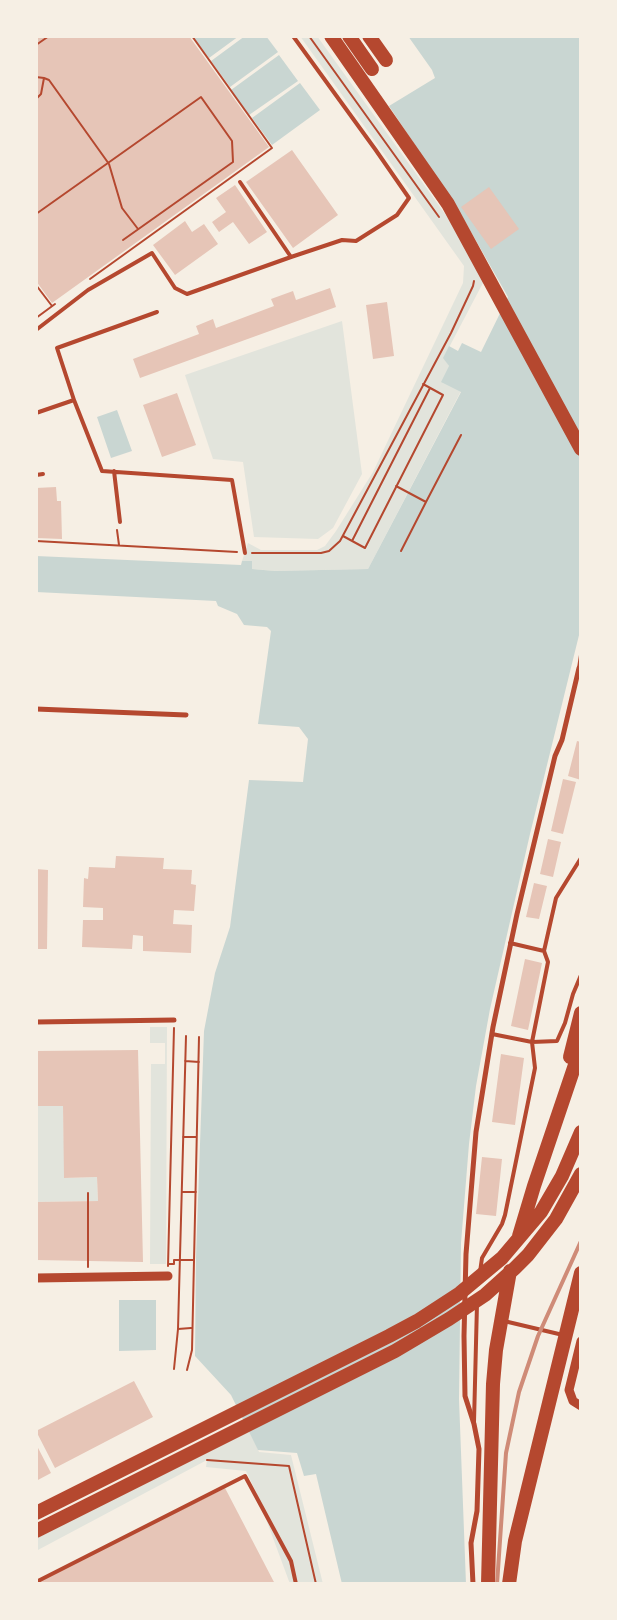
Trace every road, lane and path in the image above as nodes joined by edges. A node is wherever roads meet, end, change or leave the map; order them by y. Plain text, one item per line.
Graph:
1 (49, 36) edge
2 (192, 36) edge
3 (293, 36) edge
4 (309, 36) edge
5 (331, 36) edge
6 (348, 36) edge
7 (369, 36) edge
8 (36, 46) edge
9 (386, 60) dead end
10 (372, 69) dead end
11 (36, 77) edge
12 (44, 78) junction
13 (36, 98) edge
14 (109, 164) junction
15 (240, 182) dead end
16 (36, 214) edge
17 (442, 221) dead end
18 (138, 229) junction
19 (122, 240) dead end
20 (291, 257) junction
21 (474, 277) dead end
22 (90, 278) dead end
23 (36, 285) edge
24 (60, 301) dead end
25 (52, 306) junction
26 (157, 312) dead end
27 (36, 318) edge
28 (36, 330) edge
29 (423, 384) junction
30 (430, 388) junction
31 (74, 400) junction
32 (36, 413) edge
33 (460, 435) dead end
34 (581, 449) edge
35 (114, 472) junction
36 (43, 474) dead end
37 (36, 475) edge
38 (396, 486) junction
39 (426, 502) junction
40 (120, 522) joint
41 (342, 536) junction
42 (36, 541) edge
43 (352, 541) junction
44 (120, 546) junction
45 (401, 550) dead end
46 (246, 553) junction
47 (581, 655) edge
48 (579, 668) joint
49 (36, 709) edge
50 (186, 715) dead end
51 (581, 858) edge
52 (510, 944) junction
53 (544, 951) junction
54 (581, 976) edge
55 (581, 1013) edge
56 (174, 1020) joint
57 (36, 1022) edge
58 (492, 1034) junction
59 (186, 1036) dead end
60 (199, 1037) dead end
61 (532, 1042) junction
62 (581, 1047) edge
63 (185, 1061) junction
64 (199, 1062) junction
65 (555, 1121) junction
66 (581, 1132) edge
67 (183, 1137) junction
68 (197, 1137) junction
69 (581, 1174) edge
70 (182, 1192) junction
71 (196, 1192) junction
72 (88, 1193) dead end
73 (181, 1260) junction
74 (194, 1260) junction
75 (88, 1264) dead end
76 (168, 1264) junction
77 (581, 1273) edge
78 (168, 1276) joint
79 (36, 1278) edge
80 (479, 1282) dead end
81 (478, 1291) dead end
82 (501, 1320) junction
83 (191, 1328) junction
84 (178, 1329) junction
85 (565, 1335) junction
86 (581, 1341) edge
87 (174, 1369) dead end
88 (187, 1370) dead end
89 (581, 1406) edge
90 (474, 1424) junction
91 (36, 1514) edge
92 (36, 1531) edge
93 (36, 1582) edge
94 (296, 1584) edge
95 (473, 1584) edge
96 (488, 1584) edge
97 (509, 1584) edge

1 - 8 path
2 - 22 path
3 - 20 lane
4 - 17 path
5 - 34 highway
6 - 10 highway
7 - 9 highway
11 - 12 path
12 - 13 path
12 - 14 path
14 - 16 path
14 - 18 path
14 - 18 path
15 - 20 lane
18 - 19 path
20 - 28 lane
21 - 29 path
23 - 25 path
24 - 25 path
25 - 27 path
26 - 31 lane
29 - 30 path
29 - 41 path
30 - 38 path
30 - 43 path
31 - 32 lane
31 - 35 lane
33 - 39 path
35 - 40 lane
35 - 46 lane
36 - 37 lane
38 - 39 path
38 - 43 path
39 - 45 path
40 - 44 path
41 - 43 path
41 - 46 path
42 - 44 path
44 - 46 path
47 - 48 lane
48 - 52 street
49 - 50 street
51 - 53 lane
52 - 53 lane
52 - 58 street
53 - 61 lane
54 - 61 lane
55 - 65 highway
56 - 57 street
56 - 76 path
58 - 61 lane
58 - 90 street
59 - 63 path
60 - 64 path
61 - 80 lane
62 - 65 highway
63 - 64 path
63 - 67 path
64 - 68 path
65 - 82 highway
66 - 91 highway
67 - 68 path
67 - 70 path
68 - 71 path
69 - 92 highway
70 - 71 path
70 - 73 path
71 - 74 path
72 - 75 path
73 - 74 path
73 - 76 path
73 - 84 path
74 - 83 path
76 - 78 path
77 - 85 highway
78 - 79 street
81 - 90 lane
82 - 85 lane
82 - 96 highway
83 - 84 path
83 - 88 path
84 - 87 path
85 - 97 highway
86 - 89 street
90 - 95 street
93 - 94 lane

